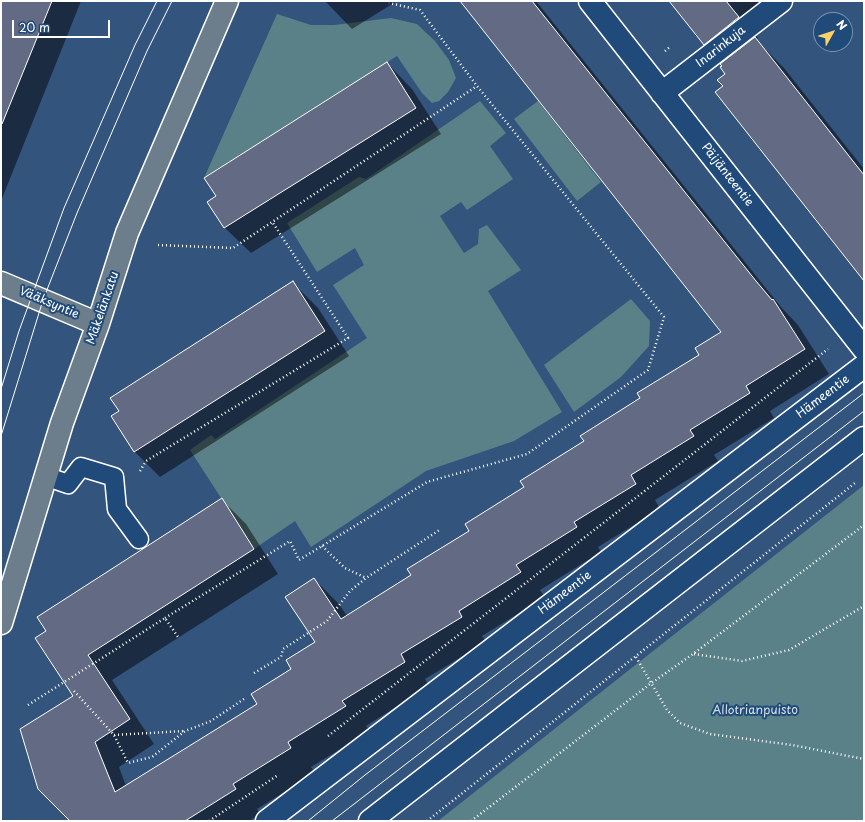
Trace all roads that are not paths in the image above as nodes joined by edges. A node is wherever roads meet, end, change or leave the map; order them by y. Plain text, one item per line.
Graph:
1 (227, 1) edge
2 (590, 1) edge
3 (781, 1) edge
4 (662, 93) junction
5 (1, 283) edge
6 (98, 324) junction
7 (864, 349) edge
8 (864, 366) edge
9 (864, 438) edge
10 (45, 476) junction
11 (139, 539) dead end
12 (1, 623) edge
13 (267, 821) edge
14 (370, 821) edge

1 - 6 main road, Mäkelänkatu
2 - 4 main road, Päijänteentie
3 - 4 main road, Inarinkuja
4 - 7 main road, Päijänteentie
5 - 6 main road, Vääksyntie
6 - 10 main road, Mäkelänkatu
8 - 13 main road, Hämeentie
9 - 14 main road
10 - 11 lane
10 - 12 main road, Mäkelänkatu

